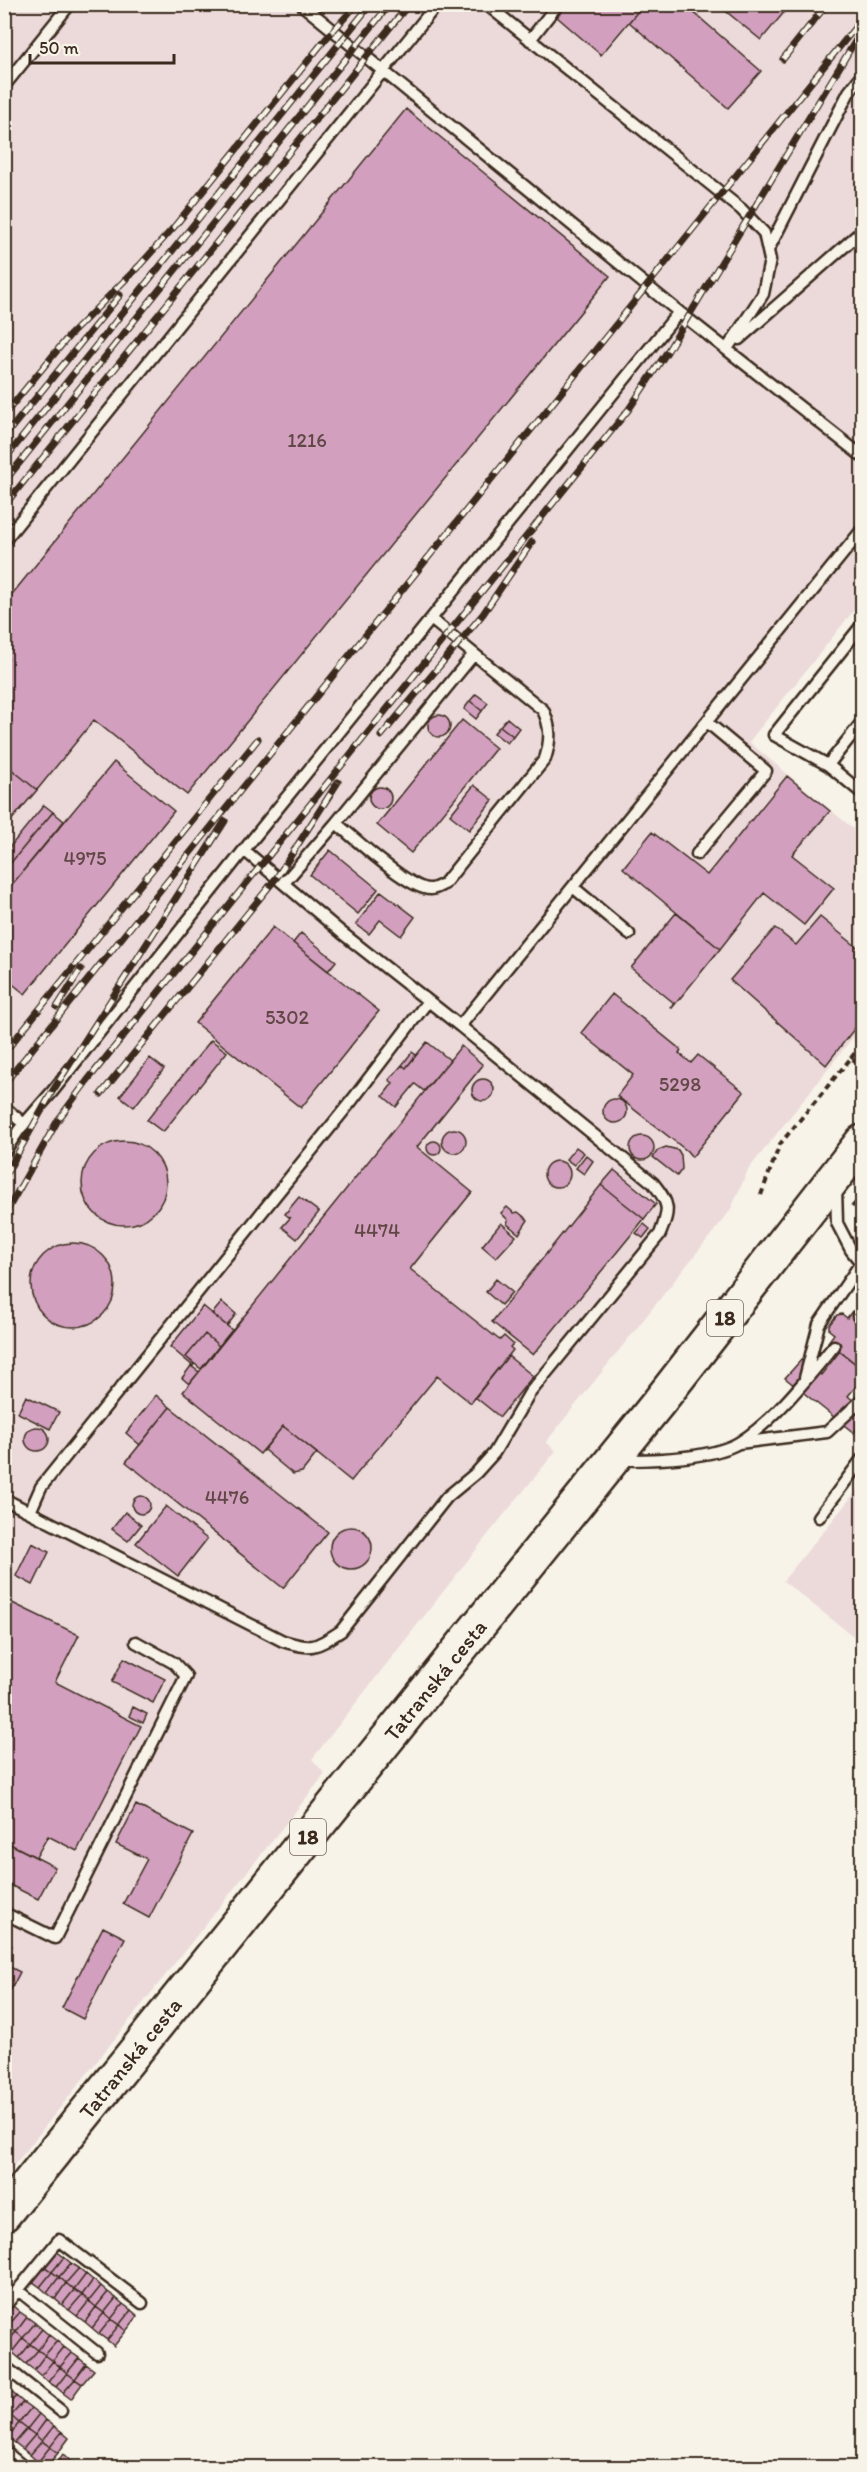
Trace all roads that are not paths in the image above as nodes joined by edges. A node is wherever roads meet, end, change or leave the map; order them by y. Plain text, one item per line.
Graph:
1 (70, 4) edge
2 (301, 4) edge
3 (437, 4) edge
4 (486, 4) edge
5 (558, 4) edge
6 (530, 40) junction
7 (383, 72) junction
8 (862, 75) edge
9 (4, 86) edge
10 (862, 231) edge
11 (768, 250) junction
12 (679, 312) junction
13 (727, 349) junction
14 (862, 456) edge
15 (862, 530) edge
16 (4, 541) edge
17 (431, 620) junction
18 (862, 624) edge
19 (474, 654) junction
20 (707, 722) junction
21 (862, 722) edge
22 (828, 765) junction
23 (862, 793) edge
24 (336, 823) junction
25 (244, 850) junction
26 (697, 854) dead end
27 (284, 883) junction
28 (573, 887) junction
29 (629, 934) dead end
30 (428, 1001) junction
31 (460, 1026) junction
32 (4, 1107) edge
33 (24, 1124) junction
34 (862, 1142) edge
35 (4, 1152) edge
36 (836, 1176) junction
37 (862, 1263) edge
38 (834, 1346) dead end
39 (804, 1381) junction
40 (862, 1400) edge
41 (739, 1443) junction
42 (862, 1459) edge
43 (612, 1460) junction
44 (4, 1499) edge
45 (30, 1512) junction
46 (819, 1517) dead end
47 (136, 1642) dead end
48 (4, 1913) edge
49 (4, 2214) edge
50 (18, 2290) junction
51 (142, 2303) dead end
52 (4, 2307) edge
53 (97, 2354) dead end
54 (4, 2366) edge
55 (61, 2411) dead end
56 (4, 2451) edge
57 (25, 2468) edge

1 - 9 lane
2 - 7 lane
3 - 7 lane
4 - 6 lane
5 - 6 lane
6 - 11 lane
7 - 12 lane
7 - 16 lane
8 - 11 lane
10 - 13 lane
11 - 13 lane
12 - 13 lane
12 - 17 lane
13 - 14 lane
15 - 20 lane
17 - 19 lane
17 - 25 lane
18 - 22 lane
19 - 24 lane
19 - 24 lane
20 - 26 lane
20 - 28 lane
21 - 22 lane
22 - 23 lane
24 - 27 lane
25 - 27 lane
25 - 33 lane
27 - 30 lane
28 - 29 lane
28 - 31 lane
30 - 31 lane
30 - 45 lane
31 - 45 lane
32 - 33 lane
33 - 35 lane
34 - 36 main road, Tatranská cesta / 18
36 - 37 lane
36 - 43 main road, Tatranská cesta / 18
37 - 39 lane
38 - 39 lane
39 - 41 lane
40 - 41 lane
41 - 43 lane
42 - 46 lane
43 - 49 main road, Tatranská cesta / 18
44 - 45 lane
47 - 48 lane
50 - 51 lane
50 - 52 lane
50 - 53 lane
54 - 55 lane
56 - 57 lane

